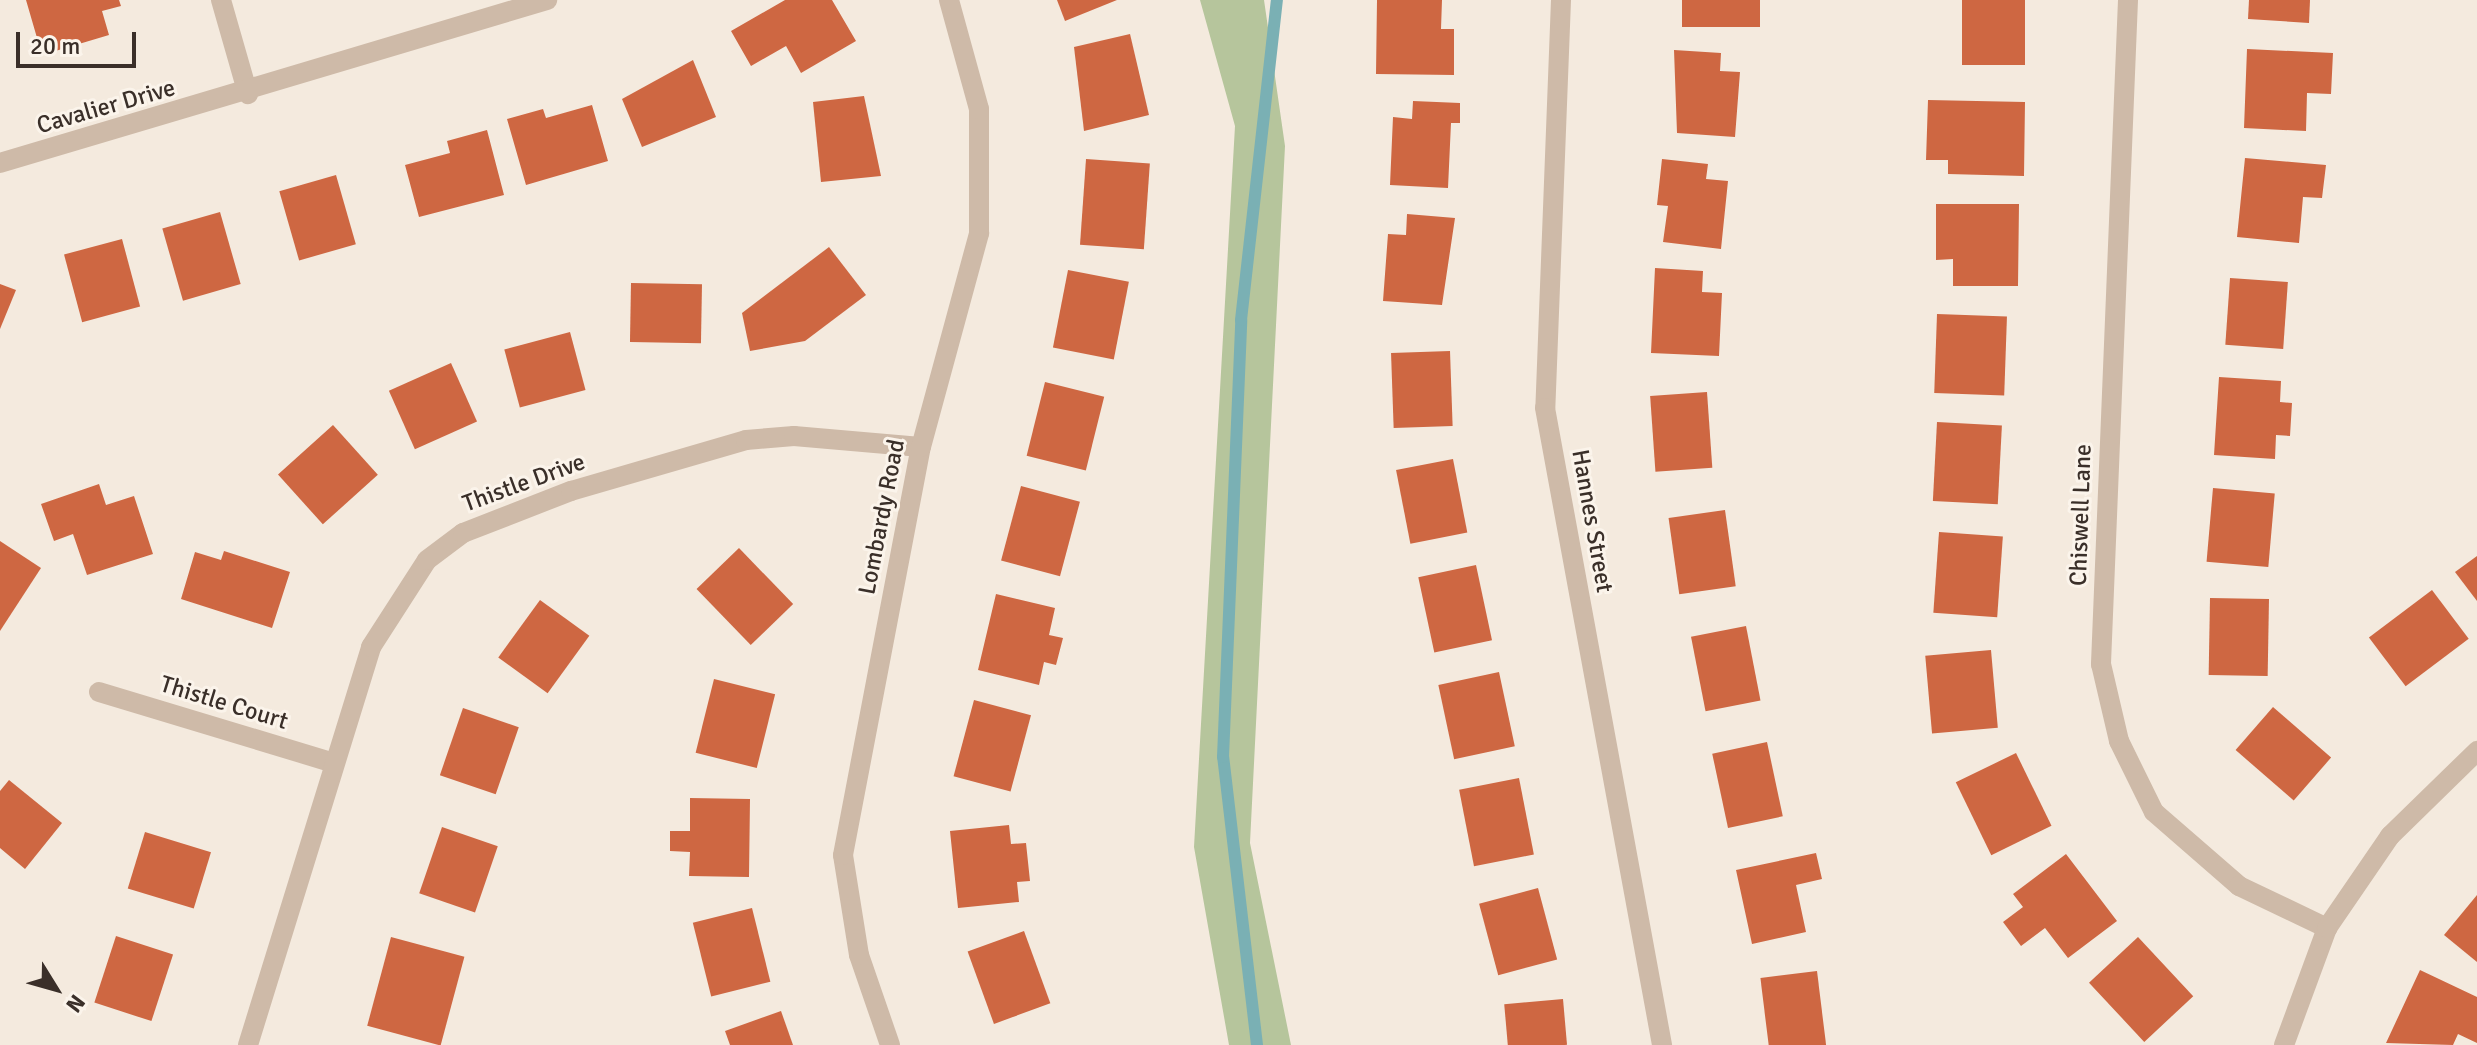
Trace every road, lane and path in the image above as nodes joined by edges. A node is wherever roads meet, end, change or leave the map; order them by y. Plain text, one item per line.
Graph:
1 (221, 0) edge
2 (547, 0) edge
3 (949, 0) edge
4 (1561, 0) edge
5 (2128, 0) edge
6 (248, 94) junction
7 (0, 163) edge
8 (921, 447) junction
9 (99, 692) dead end
10 (2477, 751) edge
11 (334, 763) junction
12 (2327, 928) junction
13 (248, 1045) edge
14 (890, 1045) edge
15 (1662, 1045) edge
16 (2284, 1045) edge

1 - 6 street
2 - 6 street, Cavalier Drive
3 - 8 street, Lombardy Road
4 - 15 street, Hannes Street
5 - 12 street, Chiswell Lane
6 - 7 street, Cavalier Drive
8 - 11 street, Thistle Drive
8 - 14 street, Lombardy Road
9 - 11 street, Thistle Court
10 - 12 street
11 - 13 street, Thistle Drive
12 - 16 street

